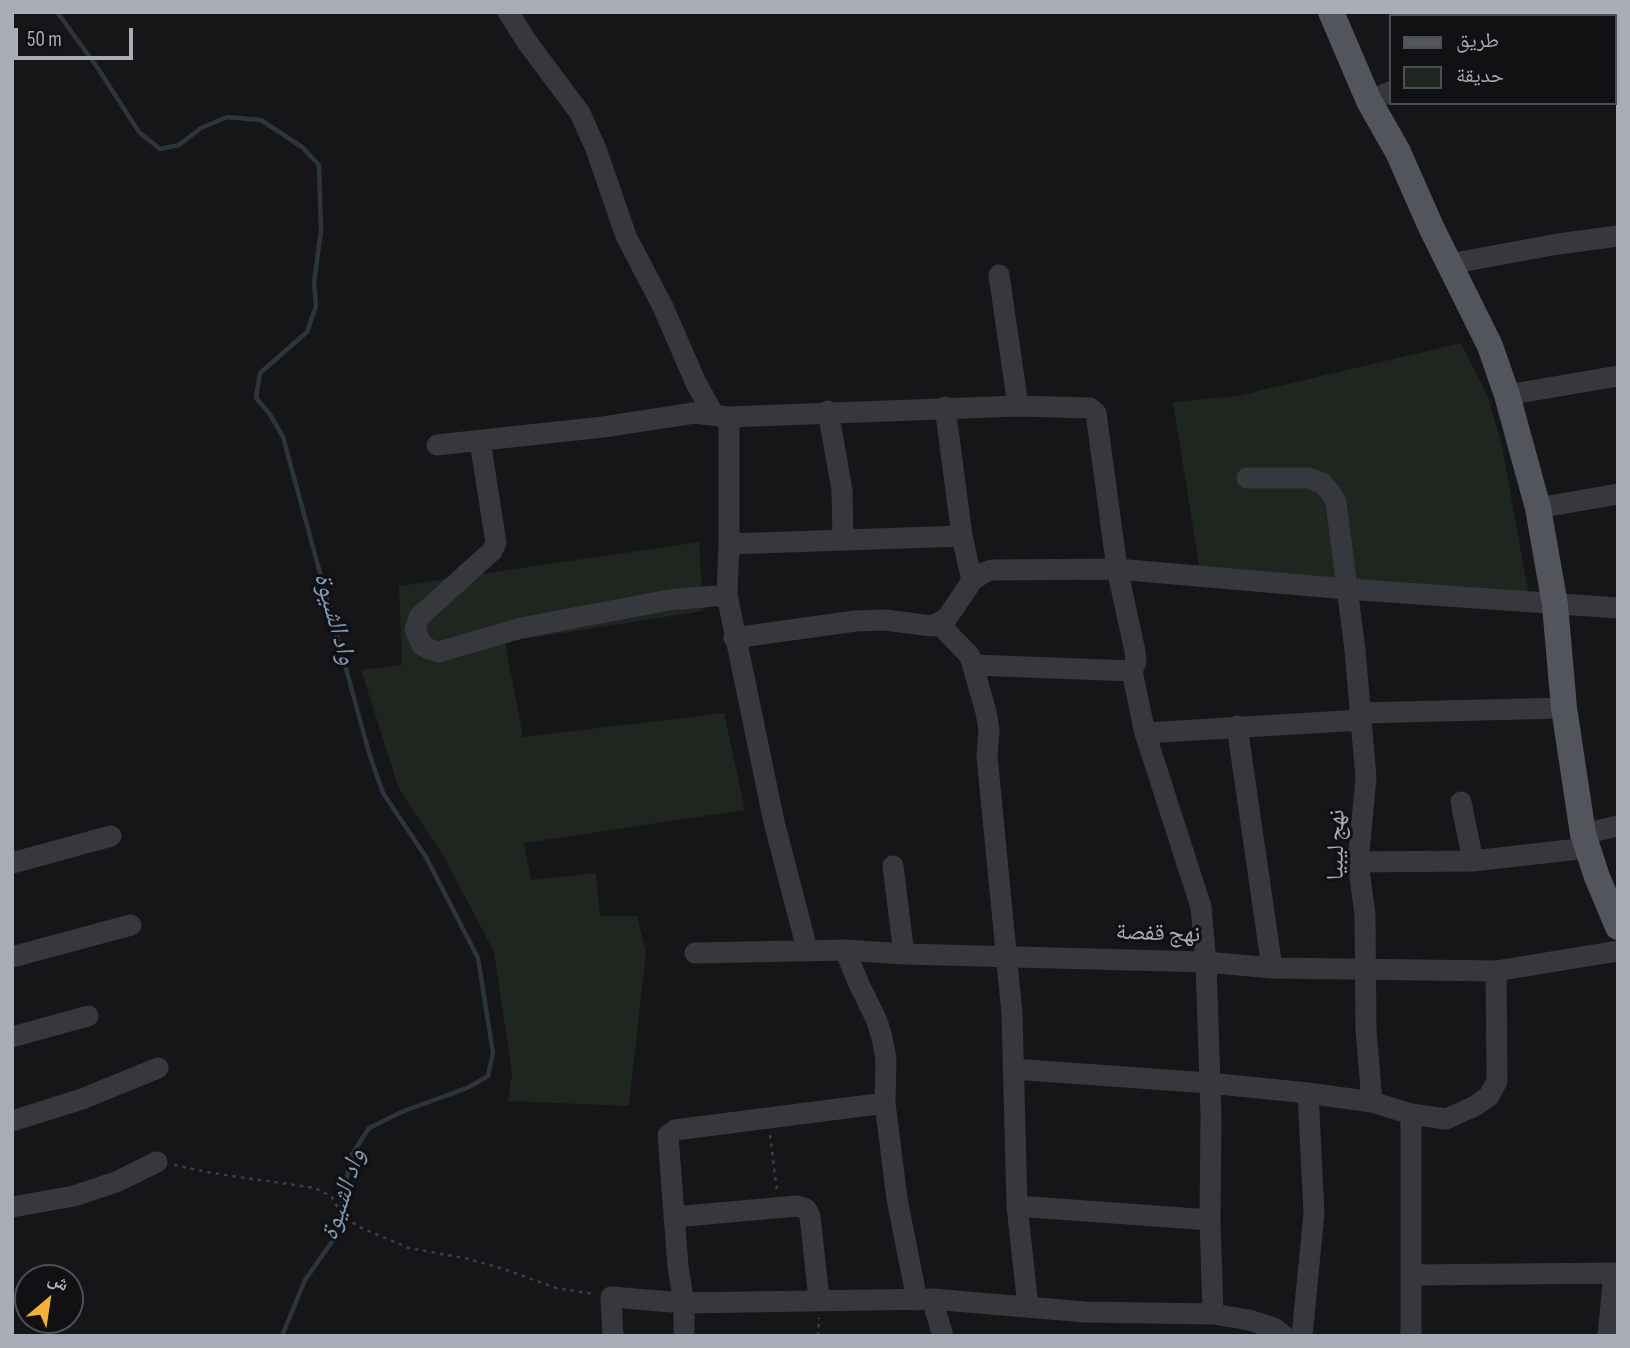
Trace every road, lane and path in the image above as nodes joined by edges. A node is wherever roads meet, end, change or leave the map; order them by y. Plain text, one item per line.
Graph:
1 (508, 12) edge
2 (1331, 12) edge
3 (1380, 97) edge
4 (1618, 236) edge
5 (1449, 264) junction
6 (999, 275) dead end
7 (1618, 376) edge
8 (1507, 395) junction
9 (1018, 406) junction
10 (945, 407) junction
11 (828, 411) junction
12 (721, 416) junction
13 (480, 441) junction
14 (436, 445) dead end
15 (1247, 478) dead end
16 (1618, 494) edge
17 (1538, 508) junction
18 (962, 536) junction
19 (844, 540) junction
20 (729, 544) junction
21 (1116, 569) junction
22 (972, 581) junction
23 (1348, 589) junction
24 (727, 595) junction
25 (1555, 605) junction
26 (1618, 608) edge
27 (939, 624) junction
28 (734, 638) junction
29 (974, 665) junction
30 (1132, 671) junction
31 (1564, 708) junction
32 (1361, 716) junction
33 (1237, 726) junction
34 (1145, 733) junction
35 (1461, 802) dead end
36 (1618, 826) edge
37 (111, 836) dead end
38 (1585, 841) junction
39 (1473, 861) junction
40 (1358, 862) junction
41 (12, 863) edge
42 (893, 866) dead end
43 (131, 925) dead end
44 (1618, 927) edge
45 (807, 949) junction
46 (845, 950) junction
47 (1618, 951) edge
48 (695, 953) dead end
49 (904, 954) junction
50 (12, 957) edge
51 (1007, 957) junction
52 (1206, 962) junction
53 (1272, 968) junction
54 (1367, 970) junction
55 (1496, 971) junction
56 (88, 1016) dead end
57 (12, 1037) edge
58 (158, 1068) dead end
59 (1013, 1069) junction
60 (1209, 1083) junction
61 (1308, 1093) junction
62 (1371, 1102) junction
63 (885, 1104) junction
64 (1411, 1114) junction
65 (767, 1118) junction
66 (12, 1121) edge
67 (158, 1162) joint
68 (1017, 1206) junction
69 (12, 1207) edge
70 (780, 1208) junction
71 (674, 1217) junction
72 (1210, 1220) junction
73 (1616, 1273) edge
74 (1413, 1275) junction
75 (611, 1297) junction
76 (819, 1299) junction
77 (924, 1300) junction
78 (684, 1303) junction
79 (1028, 1307) junction
80 (1213, 1314) junction
81 (613, 1336) edge
82 (684, 1336) edge
83 (943, 1336) edge
84 (1284, 1336) edge
85 (1302, 1336) edge
86 (1411, 1336) edge
87 (1608, 1336) edge

1 - 12 street
2 - 3 main road
3 - 5 main road
4 - 5 street
5 - 8 main road
6 - 9 street
7 - 8 street
8 - 17 main road
9 - 10 street
9 - 21 street
10 - 11 street
10 - 18 street
11 - 12 street
11 - 19 street
12 - 13 street
12 - 20 street
13 - 14 street
13 - 24 street
15 - 23 street, نهج ليبيا
16 - 17 street
17 - 25 main road
18 - 19 street
18 - 22 street
19 - 20 street
20 - 24 street
21 - 22 street
21 - 23 street
21 - 30 street
22 - 27 street
23 - 25 street
23 - 32 street, نهج ليبيا
24 - 28 street
25 - 26 street
25 - 31 main road
27 - 28 street
27 - 29 street
28 - 45 street
29 - 30 street
29 - 51 street
30 - 34 street
31 - 32 street
31 - 38 main road
32 - 33 street
32 - 40 street, نهج ليبيا
33 - 34 street
33 - 53 street
34 - 52 street
35 - 39 street
36 - 38 street
37 - 41 street
38 - 39 street
38 - 44 main road
39 - 40 street
40 - 54 street, نهج ليبيا
42 - 49 street
43 - 50 street
45 - 46 street, نهج قفصة
45 - 48 street, نهج قفصة
46 - 49 street, نهج قفصة
46 - 63 street
47 - 55 street, نهج قفصة
49 - 51 street, نهج قفصة
51 - 52 street, نهج قفصة
51 - 59 street
52 - 53 street, نهج قفصة
52 - 60 street
53 - 54 street, نهج قفصة
54 - 55 street, نهج قفصة
54 - 62 street, نهج ليبيا
55 - 64 street
56 - 57 street
58 - 66 street
59 - 60 street
59 - 68 street
60 - 61 street
60 - 72 street
61 - 62 street
61 - 85 street
62 - 64 street
63 - 65 street
63 - 77 street
64 - 74 street
65 - 70 path
65 - 71 street
67 - 69 street
67 - 75 path
68 - 72 street
68 - 79 street
70 - 71 street
70 - 76 street
71 - 78 street
72 - 80 street
73 - 74 street
73 - 87 street
74 - 86 street
75 - 78 street
75 - 81 street
76 - 77 street
76 - 78 street
77 - 79 street
77 - 83 street
78 - 82 street
79 - 80 street
80 - 84 street

